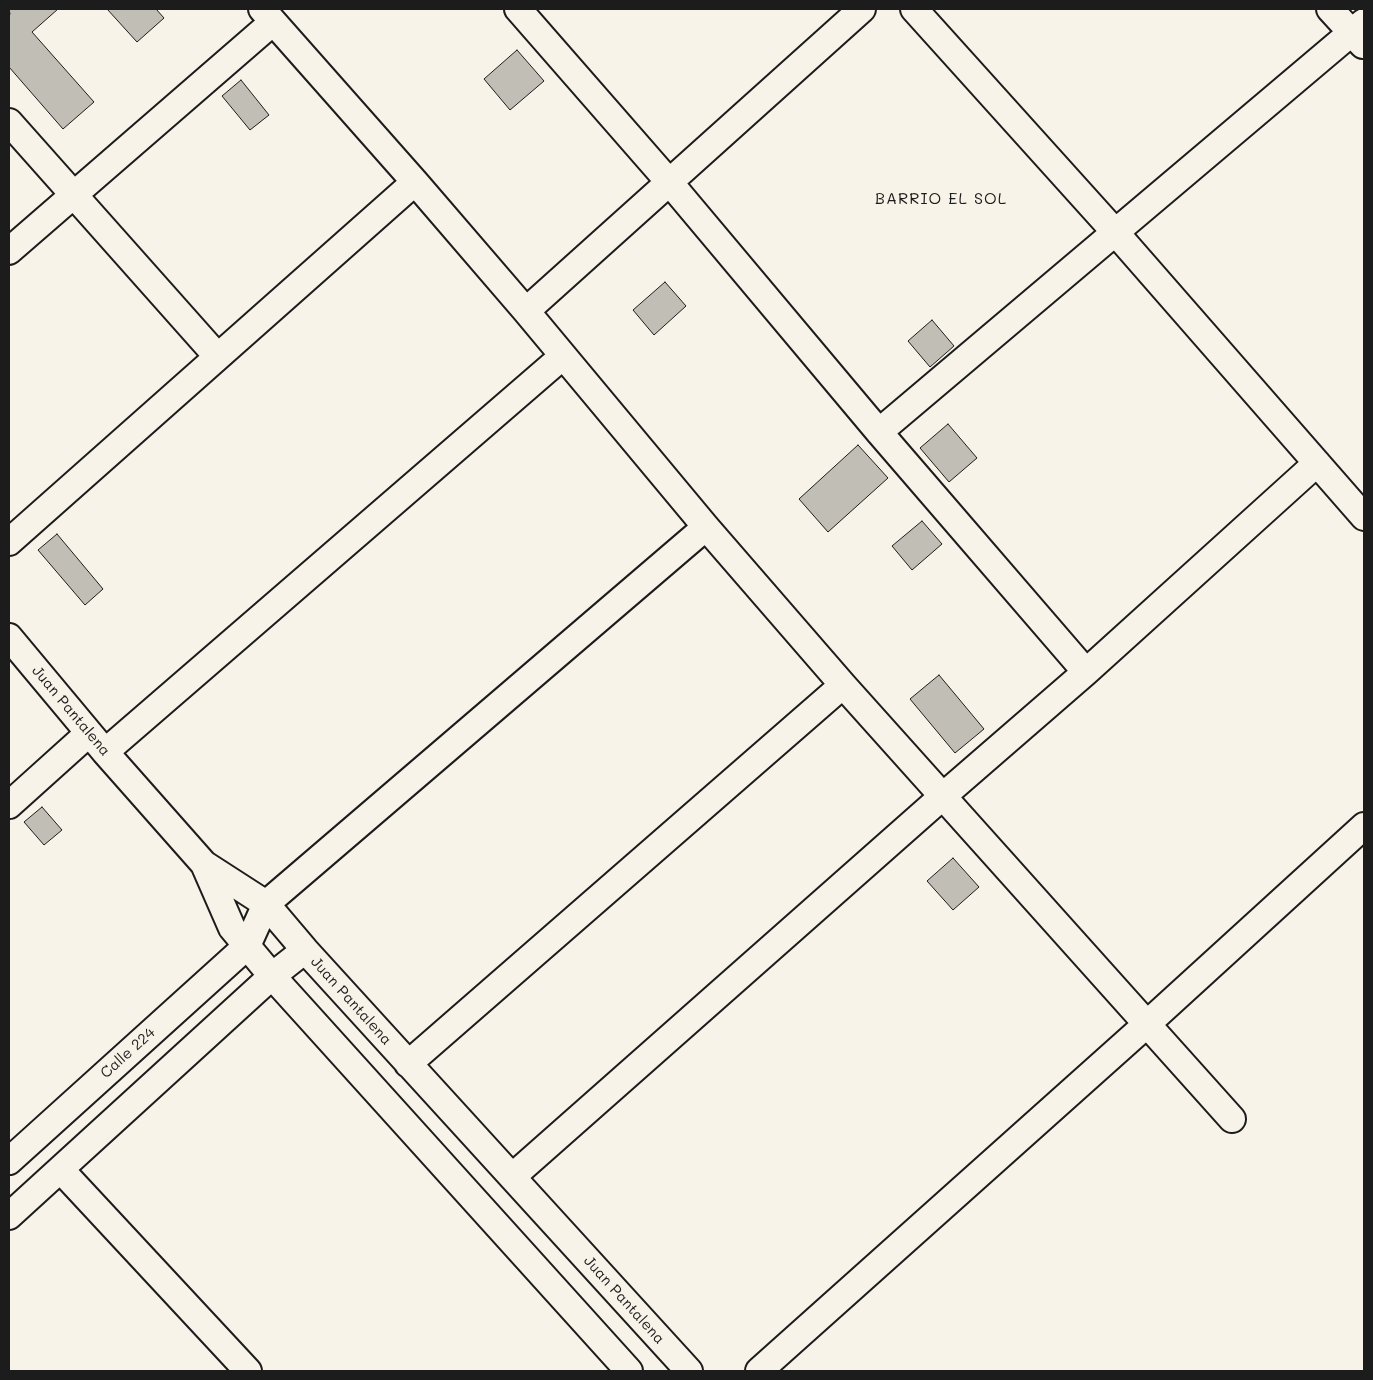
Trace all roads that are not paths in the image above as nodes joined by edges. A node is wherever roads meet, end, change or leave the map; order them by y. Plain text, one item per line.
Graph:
1 (518, 9) edge
2 (862, 9) edge
3 (914, 9) edge
4 (1330, 9) edge
5 (267, 15) edge
6 (1360, 34) edge
7 (9, 122) edge
8 (415, 182) junction
9 (670, 183) junction
10 (73, 194) junction
11 (1115, 232) junction
12 (9, 251) edge
13 (526, 311) junction
14 (218, 356) junction
15 (563, 356) junction
16 (879, 432) junction
17 (1317, 463) junction
18 (1364, 517) edge
19 (706, 527) junction
20 (9, 542) edge
21 (9, 637) edge
22 (1086, 672) junction
23 (843, 685) junction
24 (97, 743) junction
25 (943, 796) junction
26 (9, 805) edge
27 (1364, 826) edge
28 (204, 864) junction
29 (266, 904) junction
30 (247, 946) junction
31 (305, 950) junction
32 (272, 976) junction
33 (1147, 1024) junction
34 (408, 1064) junction
35 (1232, 1119) dead end
36 (9, 1161) edge
37 (61, 1170) junction
38 (512, 1177) junction
39 (9, 1216) edge
40 (248, 1371) edge
41 (629, 1371) edge
42 (689, 1371) edge
43 (759, 1371) edge

1 - 9 street
2 - 9 street
3 - 11 street
4 - 6 street
5 - 8 street
5 - 10 street
6 - 11 street
7 - 10 street
8 - 13 street
8 - 14 street
9 - 13 street
9 - 16 street
10 - 12 street
10 - 14 street
11 - 16 street
11 - 17 street
13 - 15 street
14 - 20 street
15 - 19 street
15 - 24 street
16 - 22 street
17 - 18 street
17 - 22 street
19 - 23 street
19 - 29 street
21 - 24 street, Juan Pantalena
22 - 25 street
23 - 25 street
23 - 34 street
24 - 26 street
24 - 28 street, Juan Pantalena
25 - 33 street
25 - 38 street
27 - 33 street
28 - 29 street, Juan Pantalena
28 - 30 street
29 - 30 street
29 - 31 street, Juan Pantalena
30 - 32 street
30 - 36 street, Calle 224
31 - 32 street
31 - 34 street, Juan Pantalena
32 - 37 street
32 - 41 street
33 - 35 street
33 - 43 street
34 - 38 street, Juan Pantalena
37 - 39 street
37 - 40 street
38 - 42 street, Juan Pantalena

